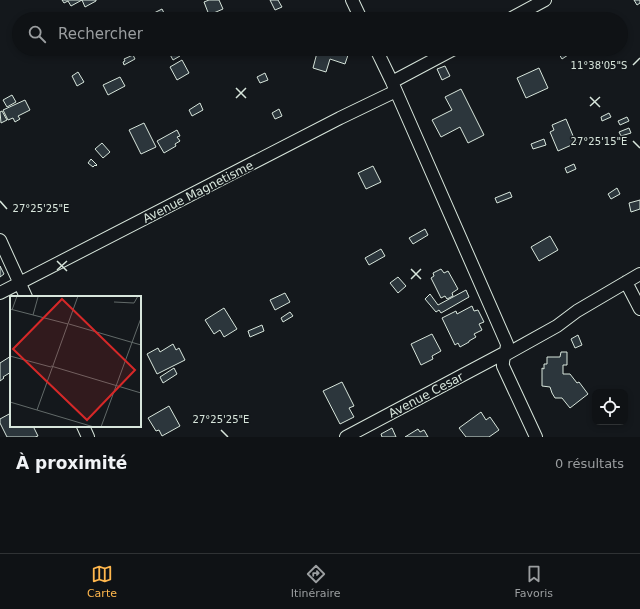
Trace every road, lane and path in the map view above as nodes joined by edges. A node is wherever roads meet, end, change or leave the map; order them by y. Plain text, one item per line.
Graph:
1 (352, 0) edge
2 (545, 0) edge
3 (358, 12) edge
4 (523, 12) edge
5 (379, 56) edge
6 (443, 56) edge
7 (394, 87) junction
8 (0, 240) edge
9 (640, 274) edge
10 (626, 282) junction
11 (20, 283) junction
12 (0, 293) edge
13 (26, 296) edge
14 (640, 309) edge
15 (505, 353) junction
16 (83, 427) edge
17 (88, 437) edge
18 (346, 437) edge
19 (536, 437) edge

1 - 3 street
2 - 4 street
5 - 7 street
6 - 7 street, Avenue Magnetisme
7 - 11 street, Avenue Magnetisme
7 - 15 street
8 - 11 street
9 - 10 street, Avenue Cesar
10 - 14 street
10 - 15 street, Avenue Cesar
11 - 12 street, Avenue Magnetisme
11 - 13 street
15 - 18 street, Avenue Cesar
15 - 19 street
16 - 17 street

